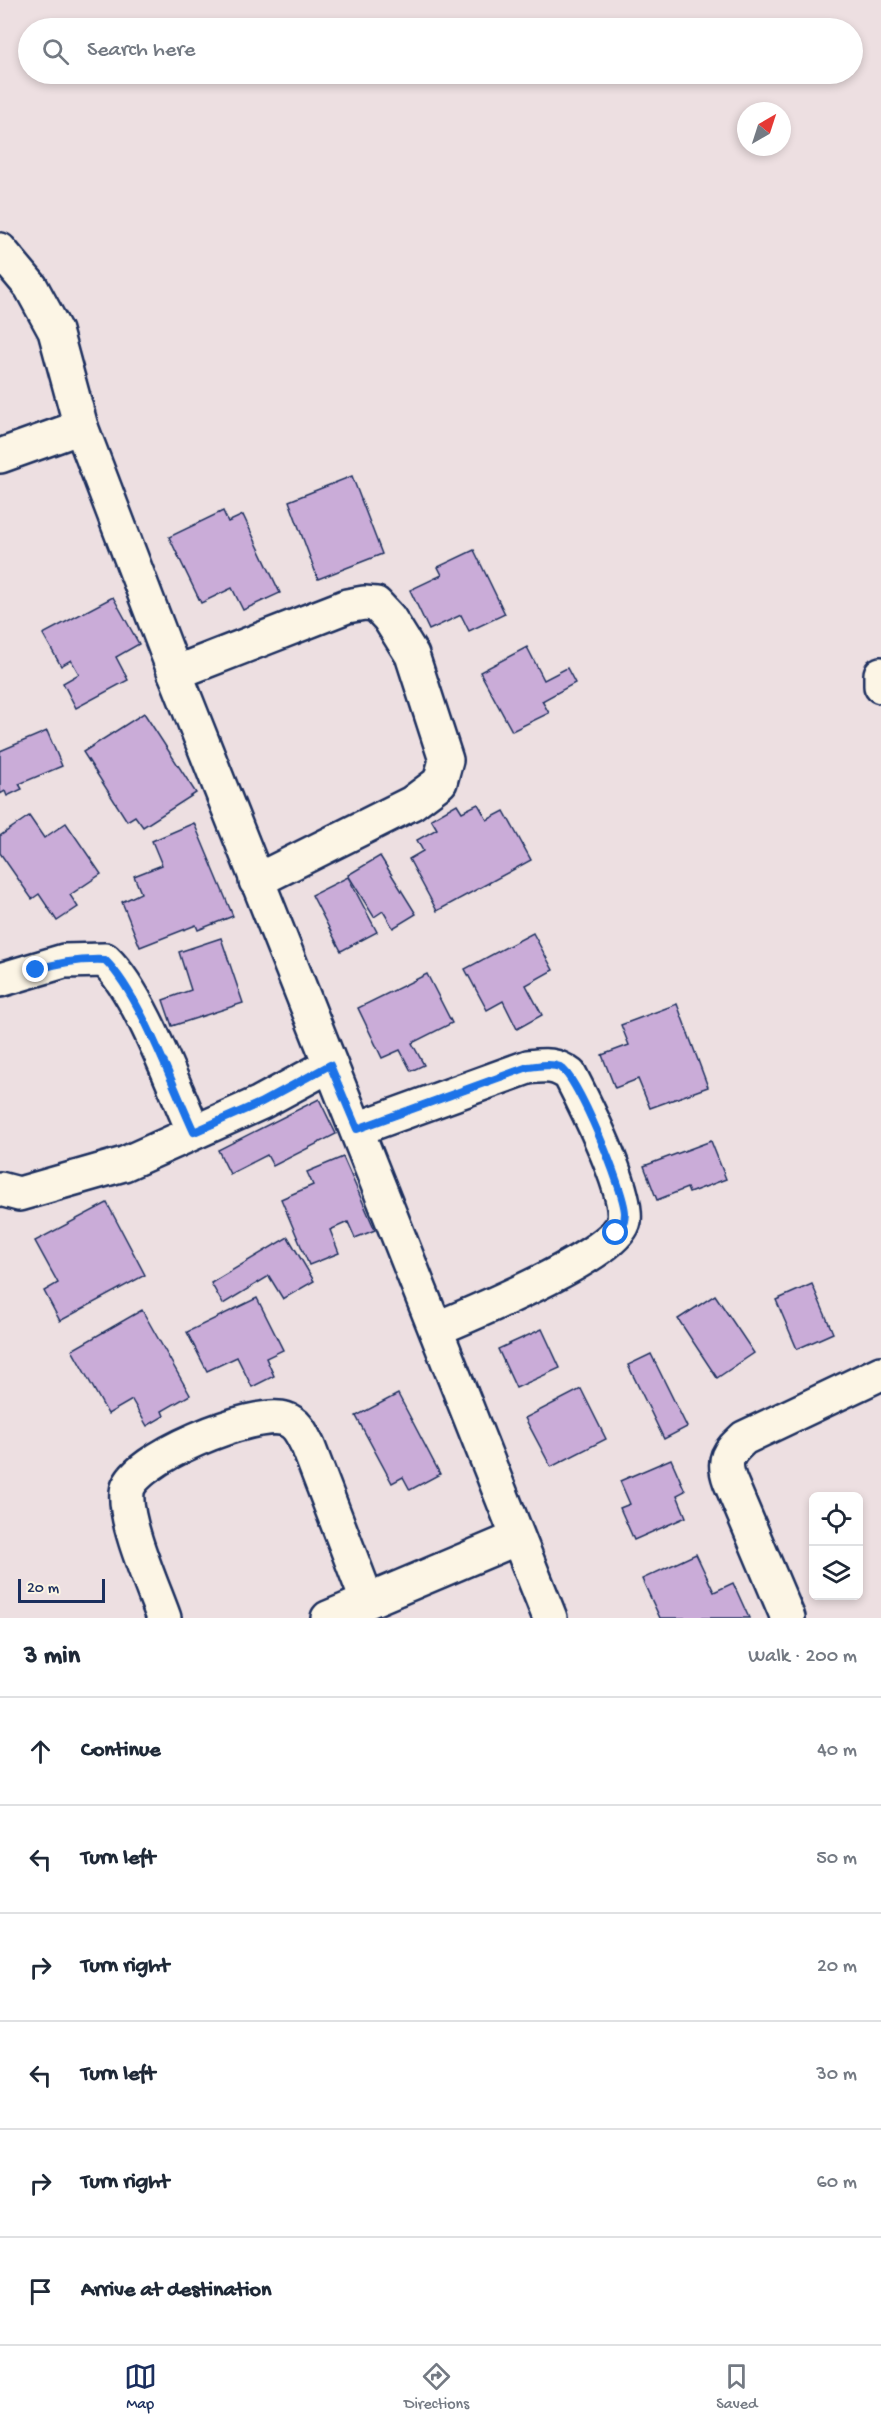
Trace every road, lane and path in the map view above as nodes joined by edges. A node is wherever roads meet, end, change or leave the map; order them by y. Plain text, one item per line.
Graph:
1 (0, 250) edge
2 (81, 427) junction
3 (0, 456) edge
4 (175, 673) junction
5 (881, 674) edge
6 (881, 686) edge
7 (256, 881) junction
8 (0, 980) edge
9 (330, 1065) junction
10 (357, 1129) junction
11 (194, 1132) junction
12 (0, 1189) edge
13 (436, 1329) junction
14 (881, 1373) edge
15 (517, 1538) junction
16 (367, 1600) junction
17 (164, 1618) edge
18 (328, 1618) edge
19 (550, 1618) edge
20 (788, 1618) edge

1 - 2 street
2 - 3 street
2 - 4 street
4 - 7 street
4 - 7 street
5 - 6 street
7 - 9 street
8 - 11 street
9 - 10 street
9 - 11 street
10 - 13 street
10 - 13 street
11 - 12 street
13 - 15 street
14 - 20 street
15 - 16 street
15 - 19 street
16 - 17 street
16 - 18 street

